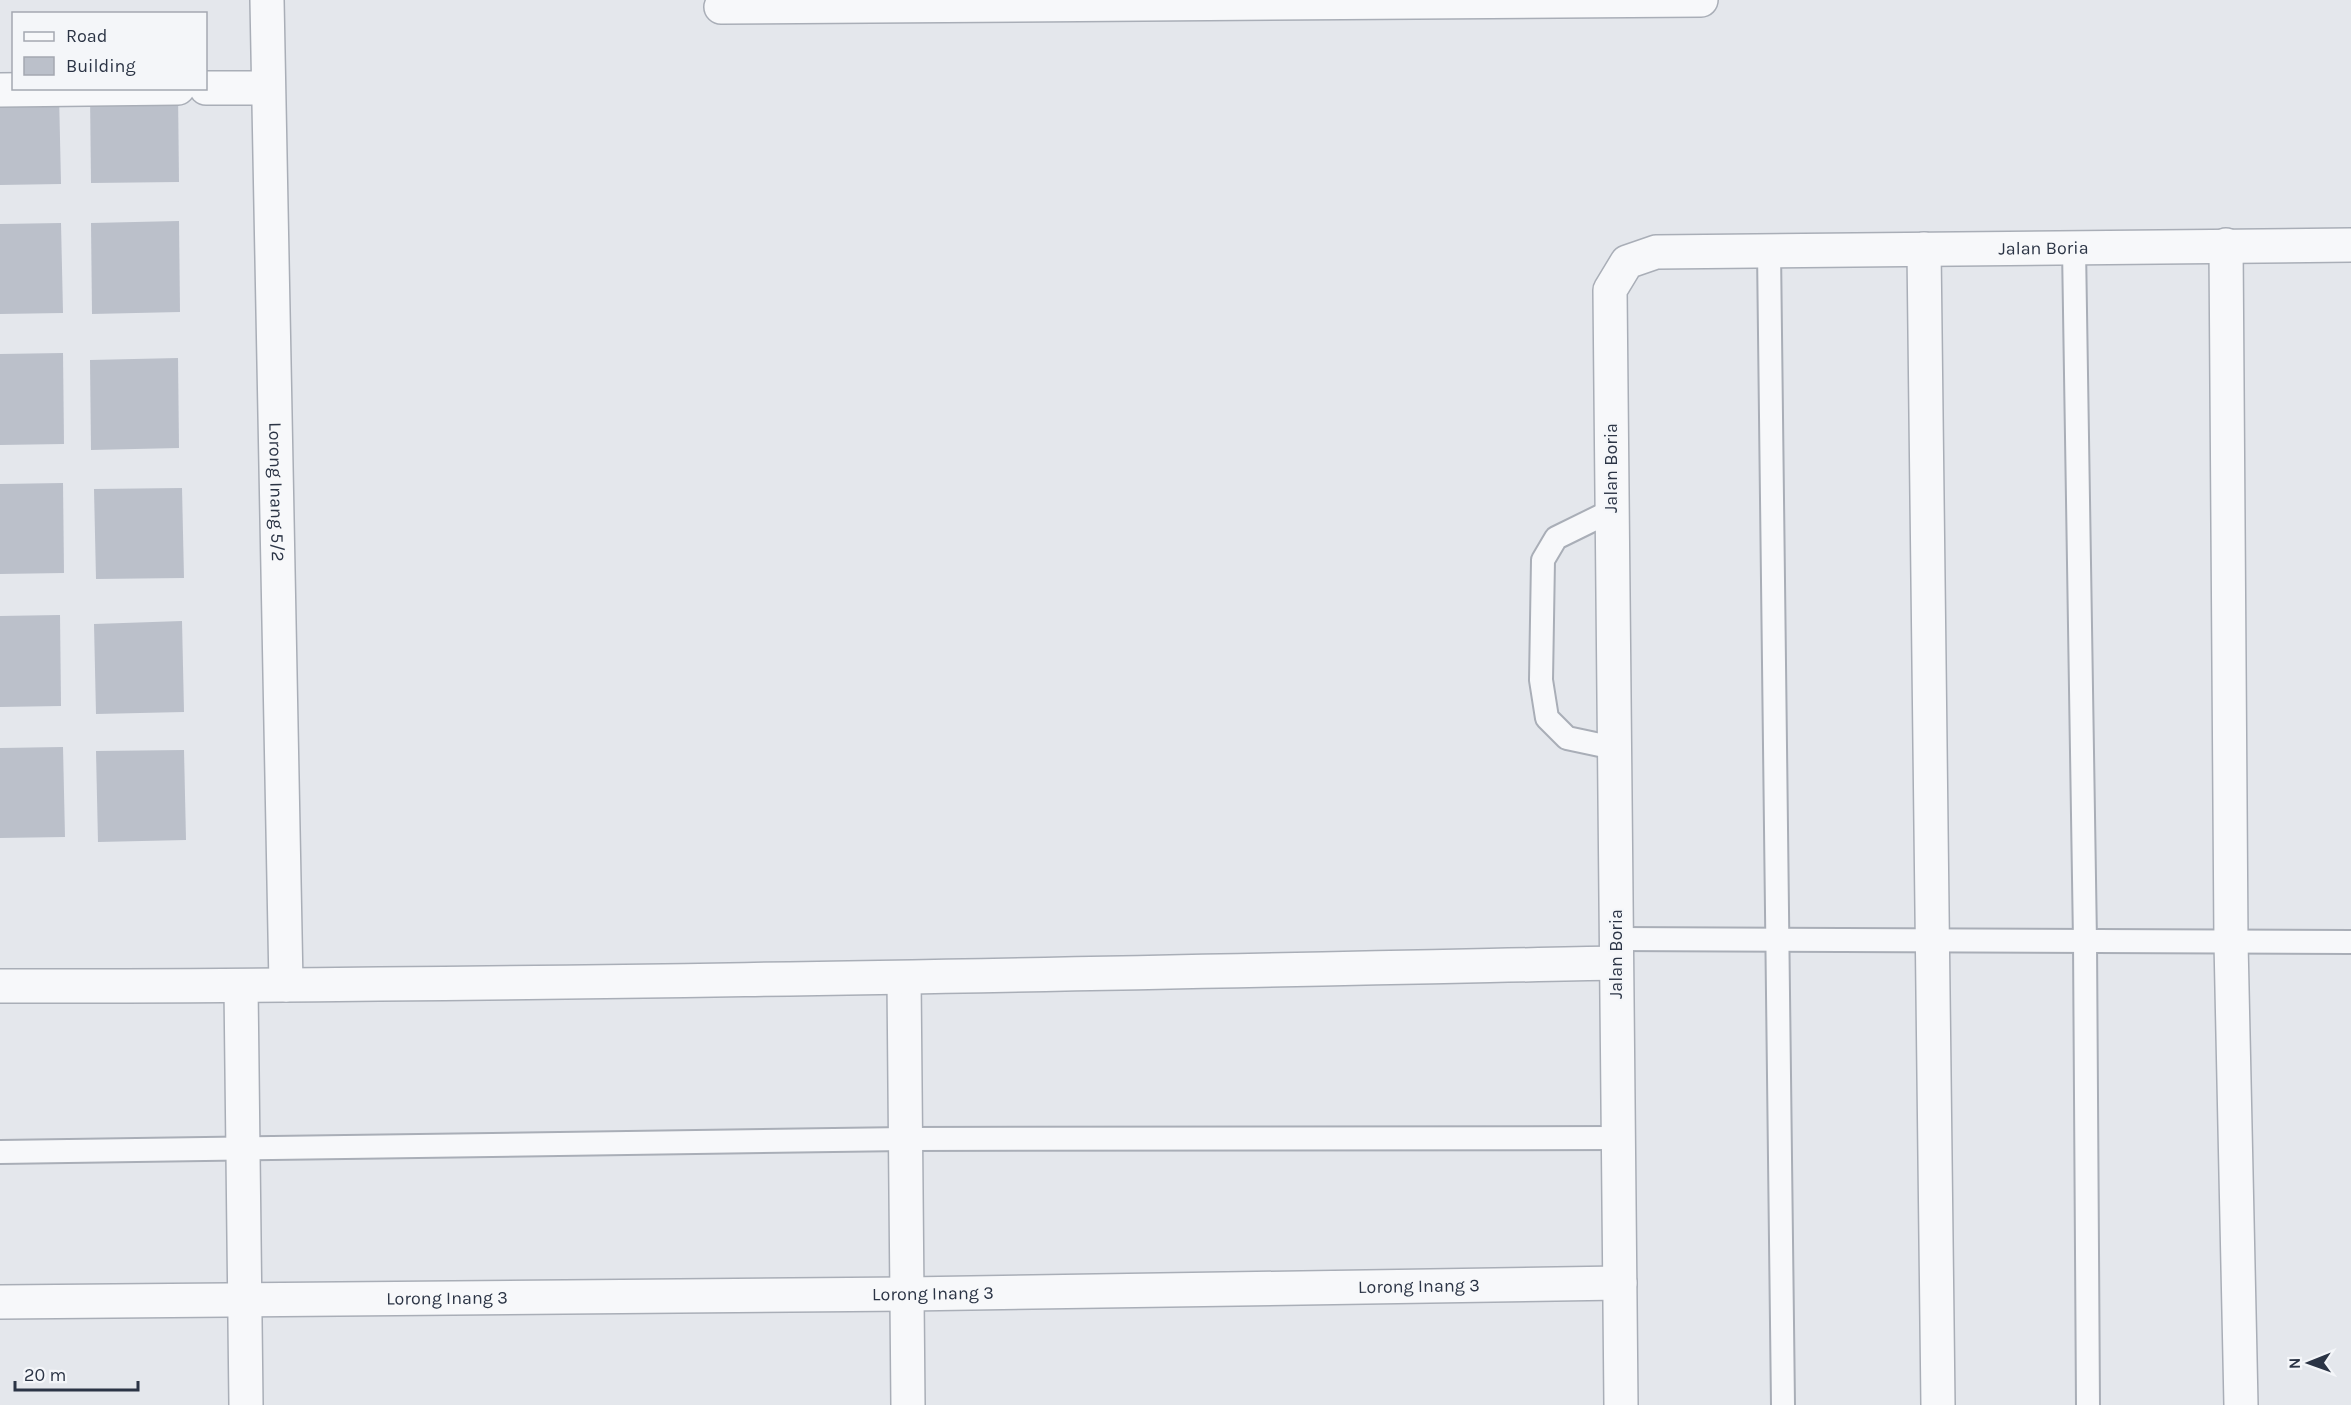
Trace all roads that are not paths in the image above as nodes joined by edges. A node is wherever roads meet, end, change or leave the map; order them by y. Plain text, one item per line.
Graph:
1 (267, 0) edge
2 (1624, 0) edge
3 (1701, 0) edge
4 (721, 7) dead end
5 (207, 88) edge
6 (268, 88) junction
7 (2351, 244) edge
8 (2226, 245) junction
9 (2074, 248) junction
10 (1924, 249) junction
11 (1770, 251) junction
12 (1611, 511) junction
13 (1614, 748) junction
14 (1779, 940) junction
15 (1933, 940) junction
16 (2085, 941) junction
17 (2230, 942) junction
18 (2351, 942) edge
19 (1616, 951) junction
20 (904, 978) junction
21 (286, 984) junction
22 (0, 986) edge
23 (241, 986) junction
24 (1618, 1138) junction
25 (904, 1139) junction
26 (243, 1148) junction
27 (0, 1152) edge
28 (1620, 1283) junction
29 (908, 1294) junction
30 (245, 1301) junction
31 (0, 1302) edge
32 (246, 1405) edge
33 (908, 1405) edge
34 (1621, 1405) edge
35 (1783, 1405) edge
36 (1938, 1405) edge
37 (2088, 1405) edge
38 (2241, 1405) edge

1 - 6 street, Lorong Inang 5/2
2 - 3 street
2 - 4 street
5 - 6 street
6 - 21 street, Lorong Inang 5/2
7 - 8 street, Jalan Boria
8 - 9 street, Jalan Boria
8 - 17 street
9 - 10 street, Jalan Boria
9 - 16 lane
10 - 11 street, Jalan Boria
10 - 15 street
11 - 12 street, Jalan Boria
11 - 14 lane
12 - 13 street, Jalan Boria
12 - 13 lane
13 - 19 street, Jalan Boria
14 - 15 lane
14 - 19 lane
14 - 35 lane
15 - 16 lane
15 - 36 street
16 - 17 lane
16 - 37 lane
17 - 18 lane
17 - 38 street
19 - 20 street
19 - 24 street, Jalan Boria
20 - 21 street
20 - 25 street
21 - 23 street
22 - 23 street
23 - 26 street
24 - 25 lane
24 - 28 street, Jalan Boria
25 - 26 lane
25 - 29 street
26 - 27 lane
26 - 30 street
28 - 29 street, Lorong Inang 3
28 - 34 street, Jalan Boria
29 - 30 street, Lorong Inang 3
29 - 33 street
30 - 31 street, Lorong Inang 3
30 - 32 street

